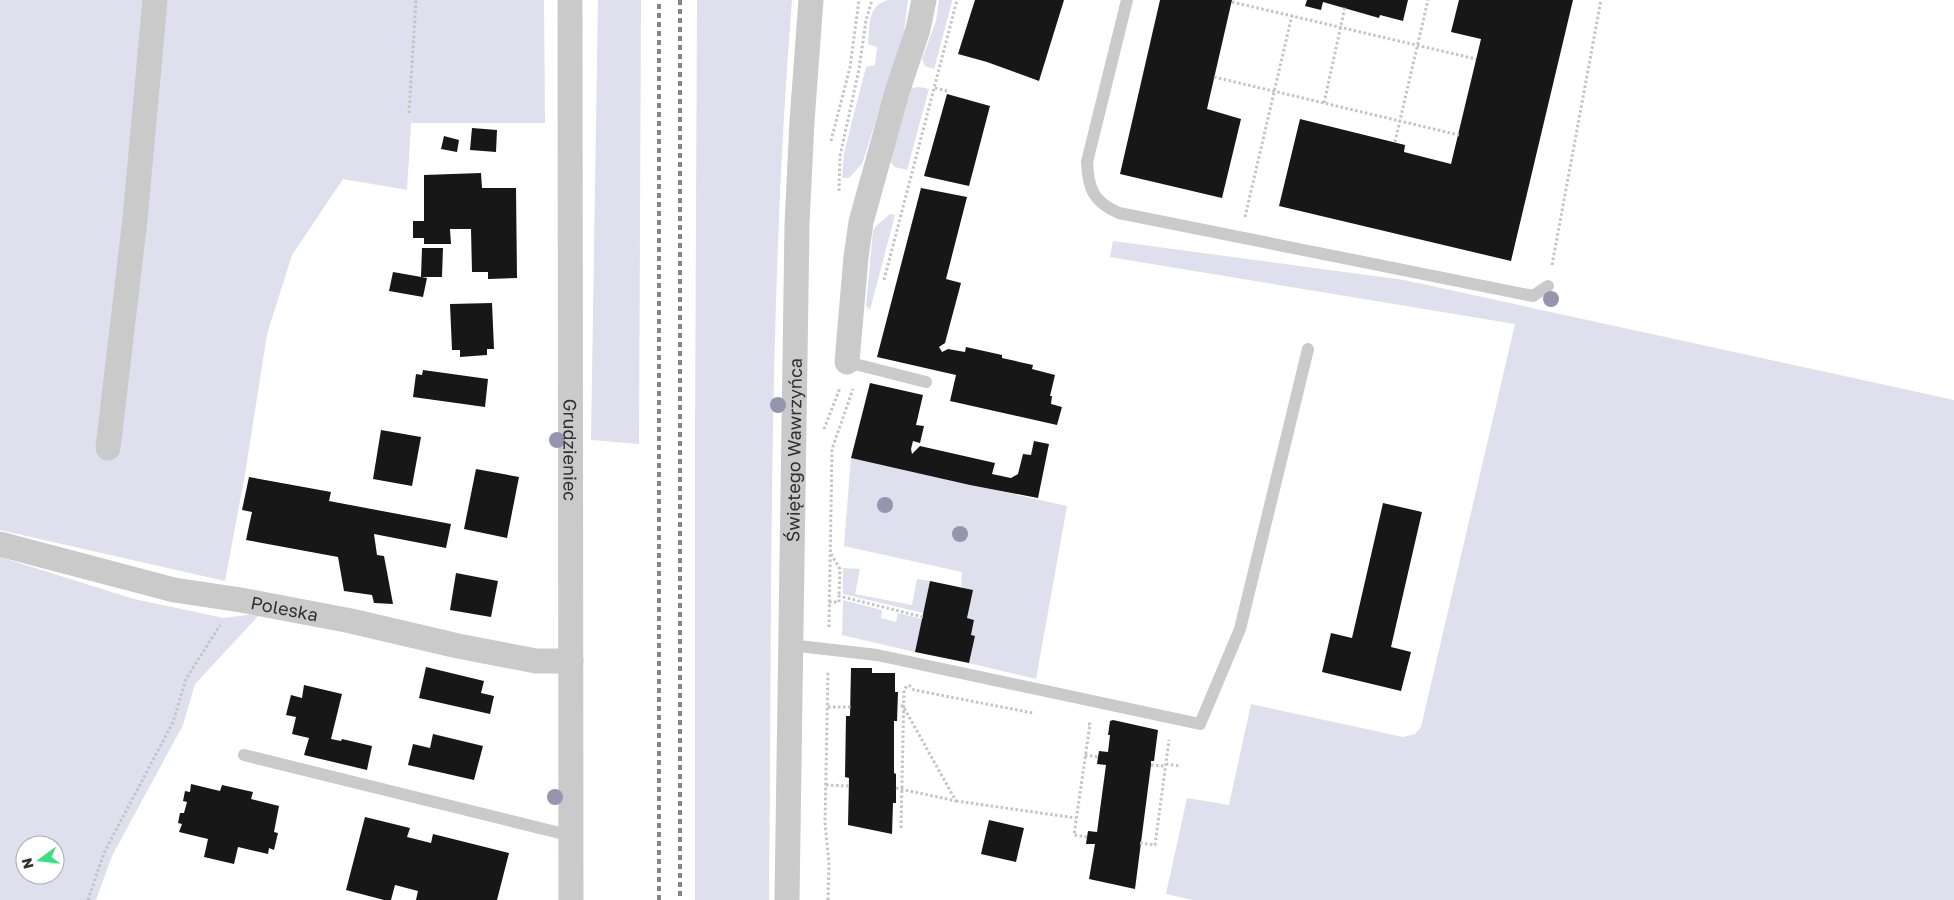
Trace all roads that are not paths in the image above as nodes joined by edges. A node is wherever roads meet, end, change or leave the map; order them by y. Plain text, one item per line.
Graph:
1 (155, 0) edge
2 (570, 0) edge
3 (811, 0) edge
4 (924, 0) edge
5 (1127, 0) edge
6 (1548, 286) road end
7 (1308, 349) dead end
8 (854, 364) joint
9 (926, 382) dead end
10 (108, 448) dead end
11 (0, 544) edge
12 (790, 645) junction
13 (571, 661) junction
14 (244, 755) dead end
15 (572, 836) junction
16 (572, 900) edge
17 (787, 900) edge

1 - 10 street
2 - 13 street, Grudzieniec
3 - 12 street, Świętego Wawrzyńca
4 - 8 street
5 - 6 lane
7 - 12 lane
8 - 9 lane
11 - 13 street, Poleska
12 - 17 street, Świętego Wawrzyńca
13 - 15 street, Grudzieniec
14 - 15 lane
15 - 16 street, Grudzieniec

